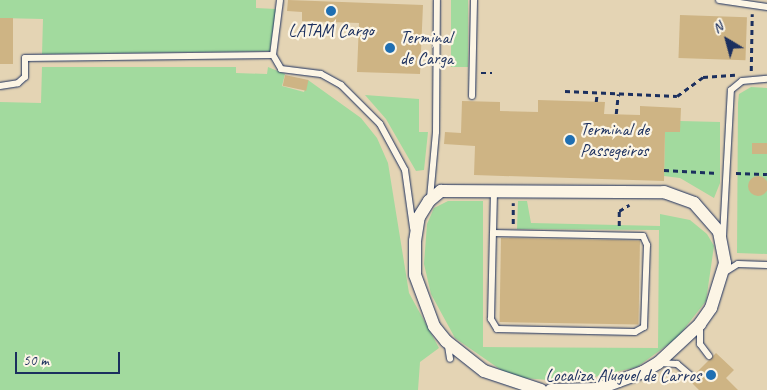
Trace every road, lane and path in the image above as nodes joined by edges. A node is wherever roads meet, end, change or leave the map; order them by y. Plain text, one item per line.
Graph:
1 (280, 0) edge
2 (437, 0) edge
3 (474, 0) edge
4 (720, 0) edge
5 (752, 6) junction
6 (767, 8) edge
7 (274, 55) junction
8 (751, 75) junction
9 (759, 75) dead end
10 (767, 79) edge
11 (0, 86) edge
12 (565, 92) dead end
13 (597, 93) junction
14 (618, 94) junction
15 (472, 96) dead end
16 (596, 102) dead end
17 (616, 114) dead end
18 (494, 191) junction
19 (429, 201) junction
20 (631, 204) dead end
21 (493, 233) junction
22 (618, 235) junction
23 (415, 240) junction
24 (723, 248) junction
25 (738, 264) junction
26 (767, 265) edge
27 (724, 272) junction
28 (700, 324) junction
29 (446, 341) junction
30 (709, 356) dead end
31 (450, 359) dead end
32 (658, 363) junction
33 (690, 375) dead end
34 (597, 389) edge
35 (541, 390) edge
36 (551, 390) edge

1 - 7 lane
2 - 19 lane
3 - 15 lane
4 - 5 lane
5 - 6 lane
5 - 8 path
7 - 11 lane
7 - 23 lane
8 - 9 path
8 - 14 path
10 - 24 lane
12 - 13 path
13 - 14 path
13 - 16 path
14 - 17 path
18 - 19 street
18 - 21 lane
18 - 24 street
19 - 23 street
20 - 22 path
21 - 22 lane
21 - 22 lane
23 - 29 street
24 - 25 lane
24 - 27 street
25 - 26 lane
25 - 27 lane
27 - 28 street
28 - 30 lane
28 - 32 street
29 - 31 lane
29 - 35 street
32 - 33 lane
32 - 34 street
34 - 36 street

